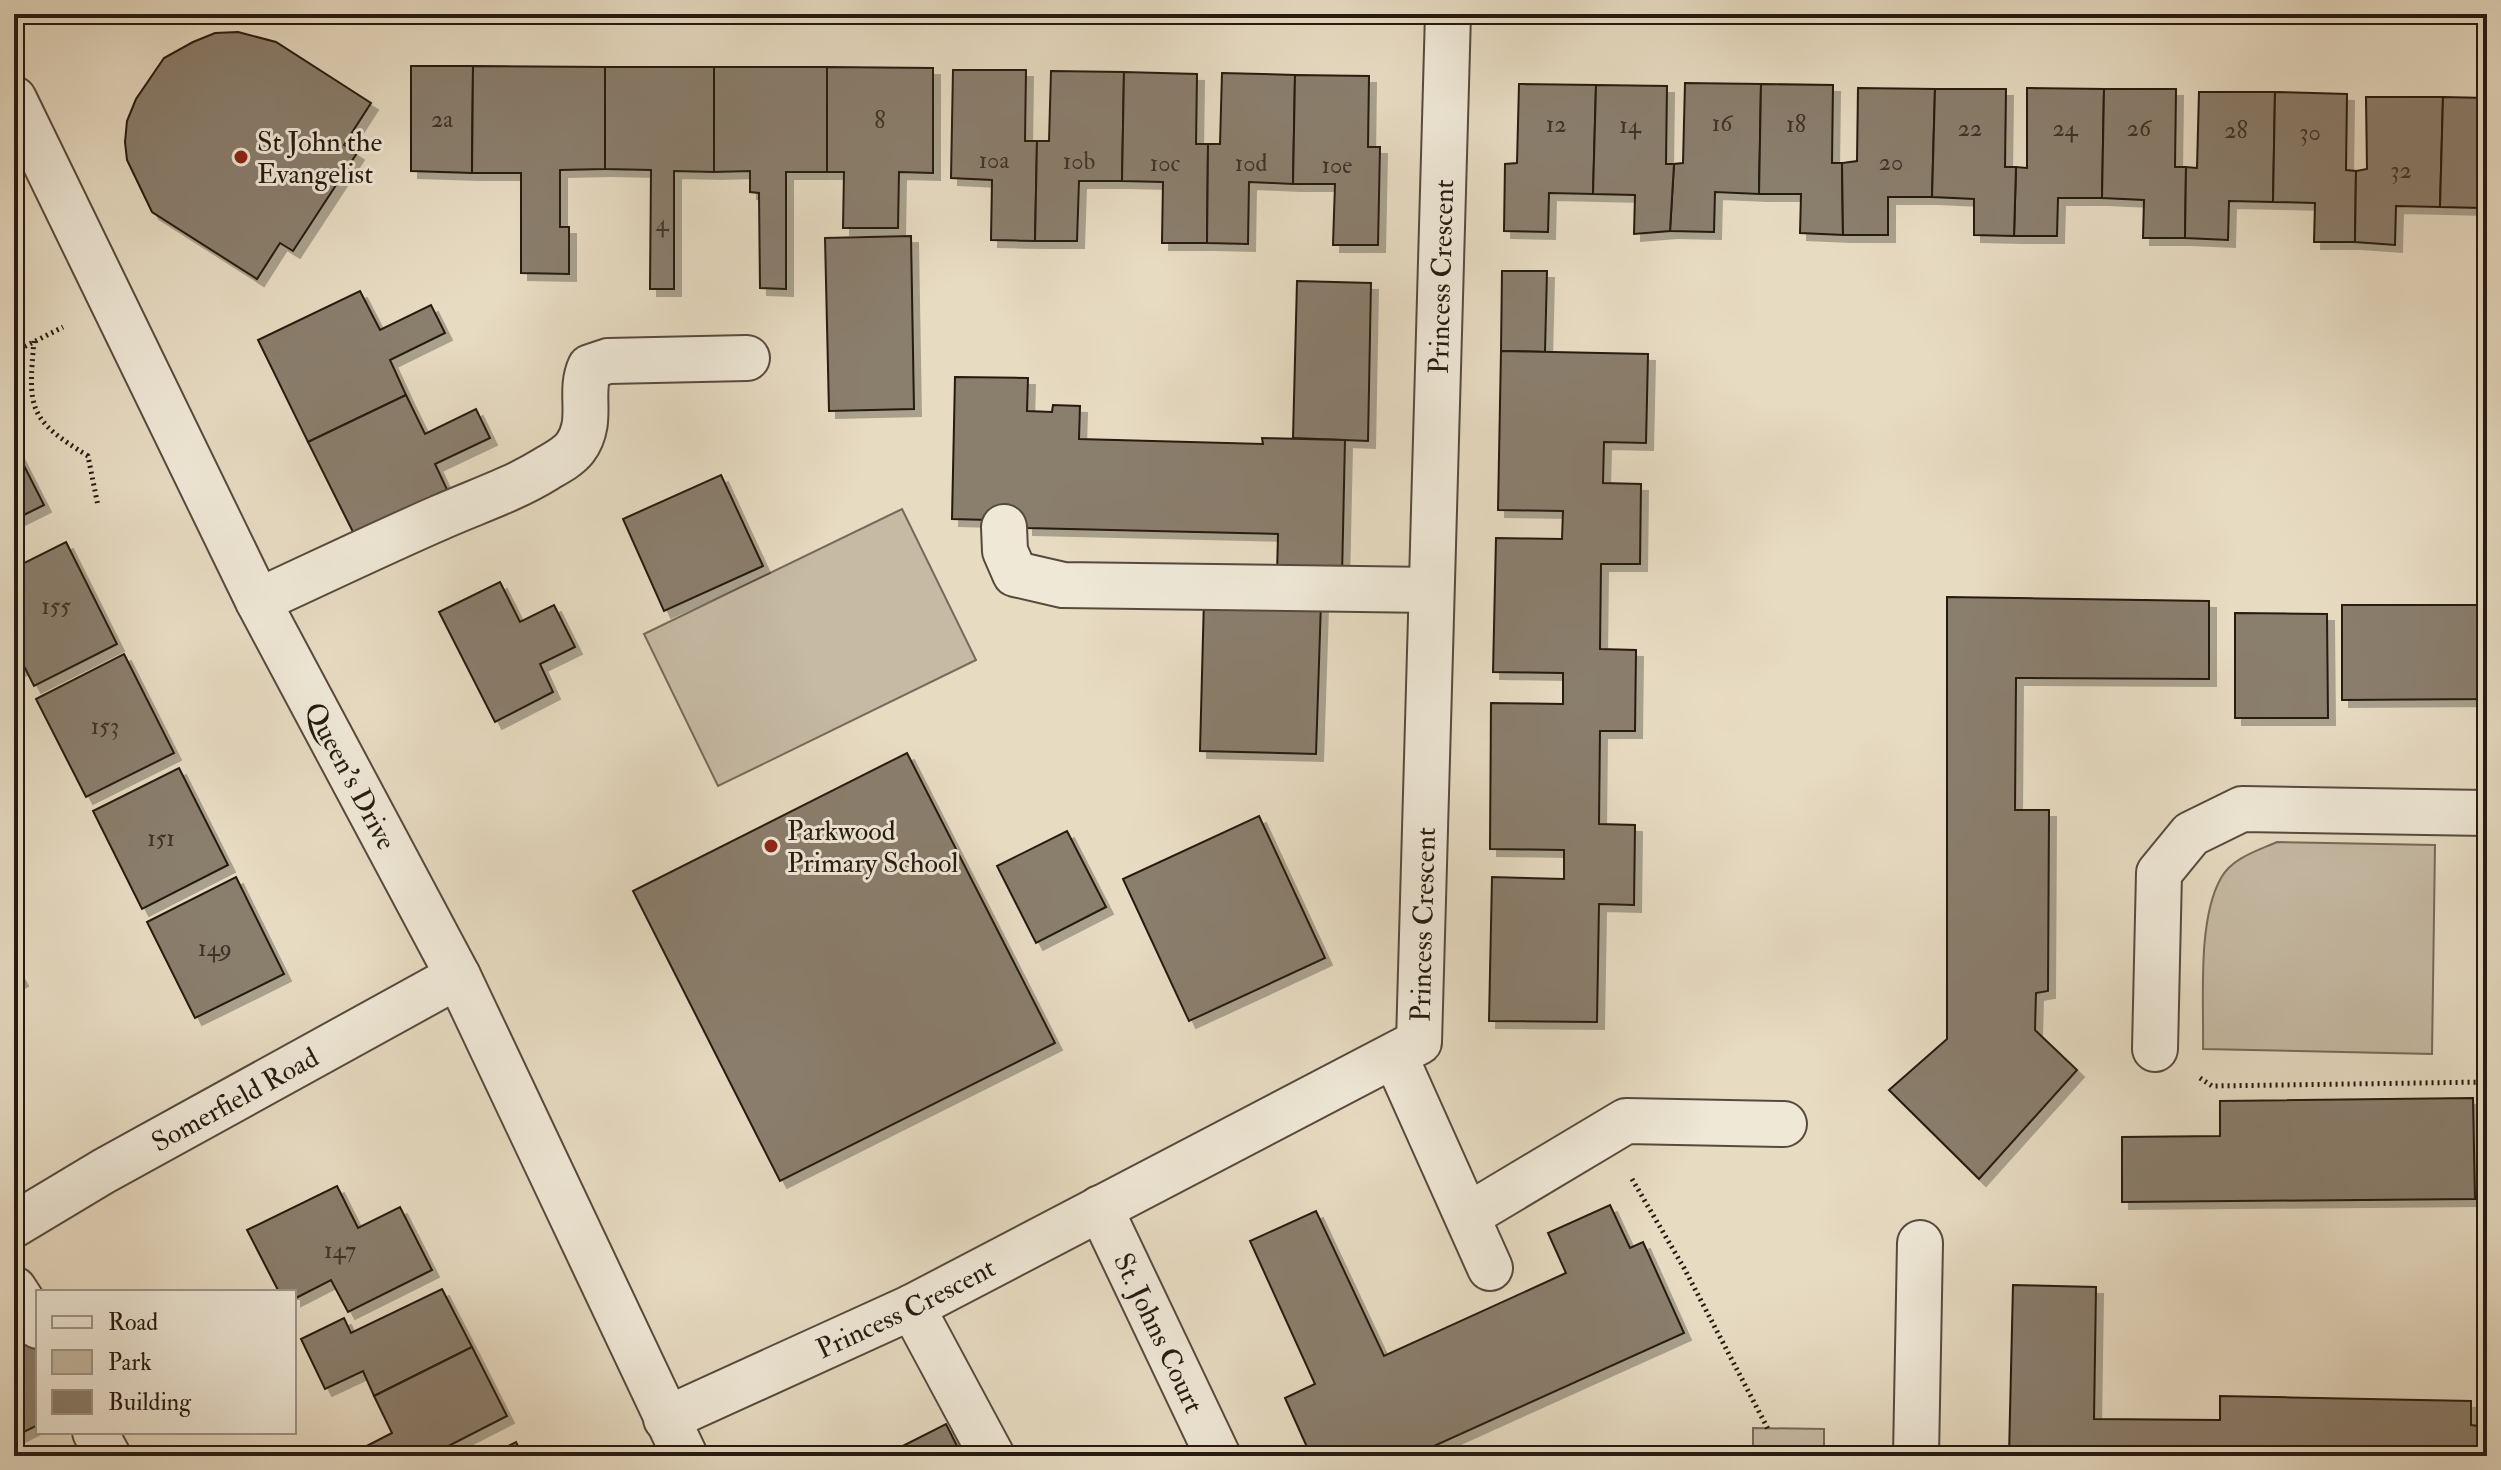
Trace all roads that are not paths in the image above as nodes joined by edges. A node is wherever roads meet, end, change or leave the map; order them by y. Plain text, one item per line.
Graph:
1 (1448, 28) edge
2 (14, 99) edge
3 (747, 358) dead end
4 (1004, 527) dead end
5 (1431, 590) junction
6 (258, 601) junction
7 (2487, 813) edge
8 (458, 976) junction
9 (2155, 1049) road end
10 (1395, 1056) junction
11 (1784, 1124) dead end
12 (1100, 1208) junction
13 (1467, 1216) junction
14 (14, 1225) edge
15 (1920, 1243) dead end
16 (1490, 1268) dead end
17 (14, 1289) edge
18 (912, 1307) junction
19 (36, 1323) edge
20 (96, 1434) edge
21 (676, 1437) edge
22 (108, 1456) edge
23 (992, 1456) edge
24 (1218, 1456) edge
25 (1916, 1456) edge

1 - 5 street, Princess Crescent
2 - 6 street, Queen's Drive
3 - 6 street
4 - 5 street
5 - 10 street, Princess Crescent
6 - 8 street, Queen's Drive
7 - 9 street
8 - 14 street, Somerfield Road
8 - 21 street, Queen's Drive
10 - 12 street, Princess Crescent
10 - 13 street
11 - 13 street
12 - 18 street, Princess Crescent
12 - 24 street, St. Johns Court
13 - 16 street
15 - 25 street
17 - 19 street
18 - 21 street, Princess Crescent
18 - 23 street
20 - 22 street

